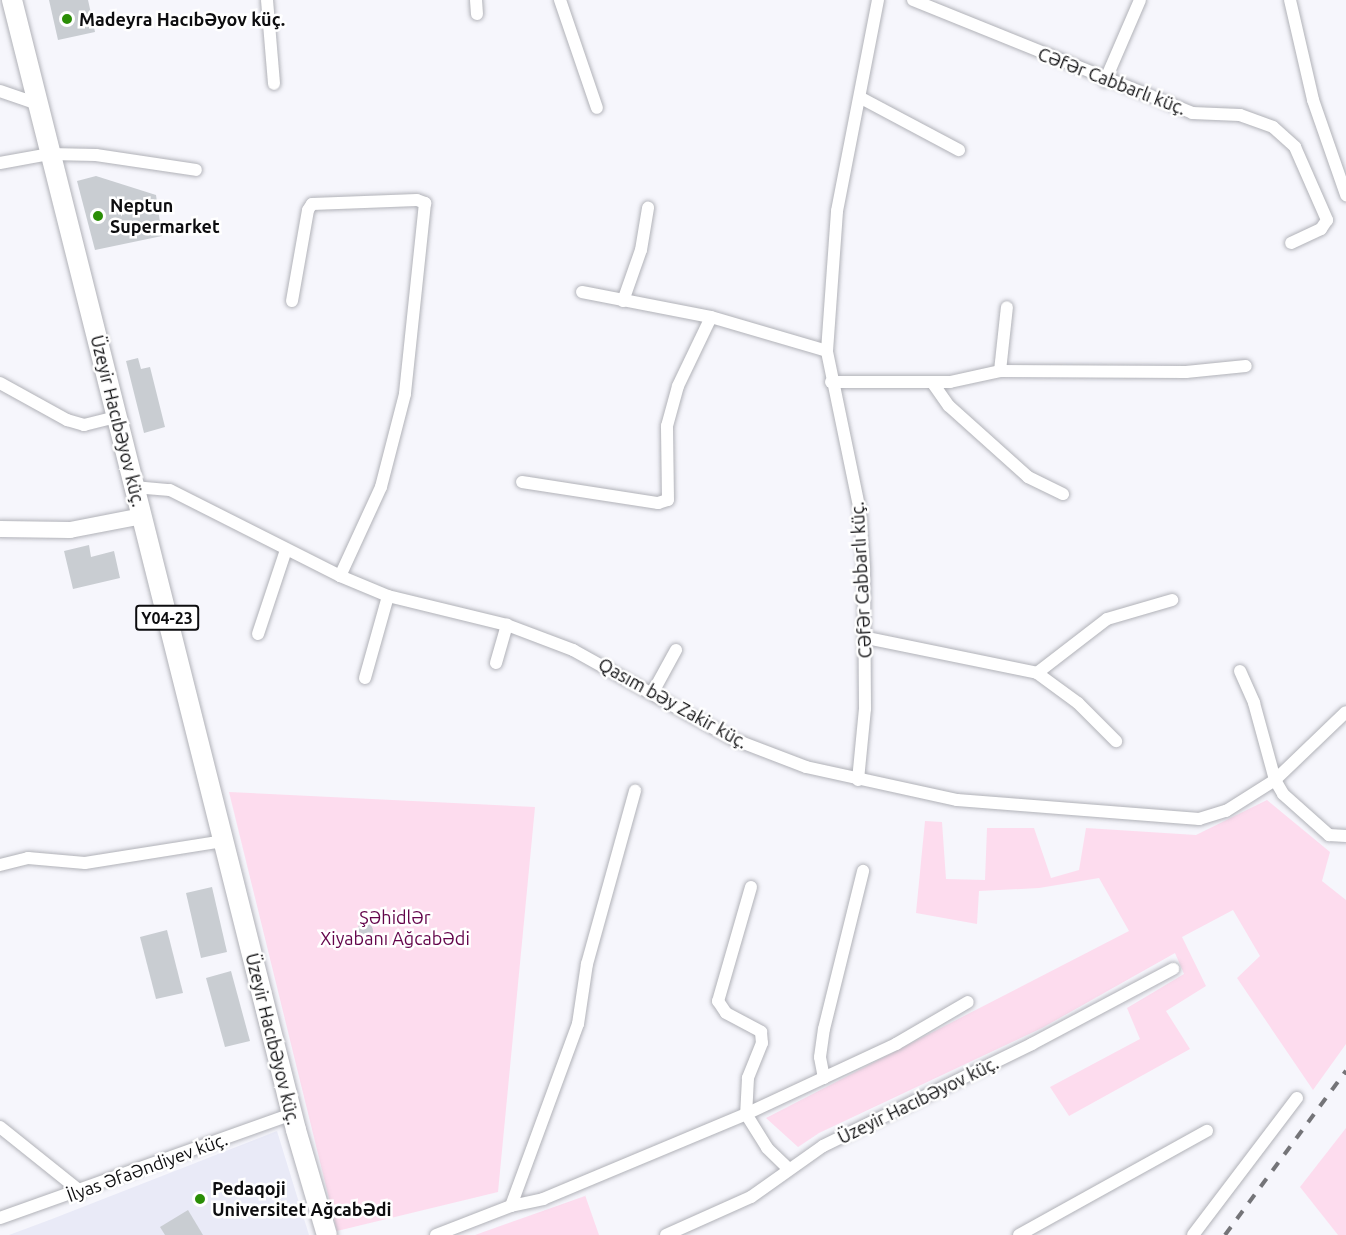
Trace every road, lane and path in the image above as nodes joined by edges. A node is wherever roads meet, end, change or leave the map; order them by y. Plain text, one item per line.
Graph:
1 (12, 0) edge
2 (267, 0) edge
3 (476, 0) edge
4 (560, 0) edge
5 (878, 0) edge
6 (913, 0) edge
7 (1140, 0) edge
8 (1290, 0) edge
9 (477, 14) dead end
10 (1105, 81) junction
11 (274, 84) dead end
12 (0, 91) edge
13 (861, 98) junction
14 (38, 104) junction
15 (597, 108) dead end
16 (959, 150) dead end
17 (50, 154) junction
18 (0, 163) edge
19 (196, 170) dead end
20 (1346, 195) edge
21 (648, 208) dead end
22 (1291, 243) dead end
23 (582, 292) dead end
24 (623, 301) junction
25 (292, 302) dead end
26 (1006, 307) dead end
27 (711, 317) junction
28 (827, 351) junction
29 (1246, 366) dead end
30 (1000, 370) junction
31 (831, 382) junction
32 (932, 382) junction
33 (0, 383) edge
34 (117, 417) junction
35 (522, 482) dead end
36 (134, 487) junction
37 (1063, 494) dead end
38 (142, 516) junction
39 (0, 529) edge
40 (286, 550) junction
41 (340, 576) junction
42 (388, 596) junction
43 (1172, 600) dead end
44 (507, 625) junction
45 (258, 634) dead end
46 (867, 638) junction
47 (676, 650) dead end
48 (496, 663) dead end
49 (1240, 671) dead end
50 (1036, 673) junction
51 (365, 678) dead end
52 (653, 692) junction
53 (1346, 712) edge
54 (1116, 741) dead end
55 (858, 780) junction
56 (1275, 780) junction
57 (635, 791) dead end
58 (1346, 836) edge
59 (224, 841) junction
60 (0, 865) edge
61 (863, 871) dead end
62 (751, 887) dead end
63 (1173, 969) dead end
64 (968, 1002) dead end
65 (824, 1078) junction
66 (1297, 1098) dead end
67 (292, 1114) junction
68 (746, 1114) junction
69 (0, 1127) edge
70 (1207, 1131) dead end
71 (789, 1169) junction
72 (81, 1192) junction
73 (512, 1206) junction
74 (0, 1218) edge
75 (327, 1235) edge
76 (436, 1235) edge
77 (666, 1235) edge
78 (1019, 1235) edge
79 (1193, 1235) edge

1 - 14 main road, Üzeyir Hacıbəyov küç. / Y04-23
2 - 11 street
3 - 9 street
4 - 15 street
5 - 13 street, Cəfər Cabbarlı küç.
6 - 10 street, Cəfər Cabbarlı küç.
7 - 10 street
8 - 20 street
10 - 22 street, Cəfər Cabbarlı küç.
12 - 14 street
13 - 16 street
13 - 28 street, Cəfər Cabbarlı küç.
14 - 17 main road, Üzeyir Hacıbəyov küç. / Y04-23
17 - 18 street
17 - 19 street
17 - 34 main road, Üzeyir Hacıbəyov küç. / Y04-23
21 - 24 street
23 - 24 street
24 - 27 street
25 - 41 street
26 - 30 street
27 - 28 street
27 - 35 street
28 - 31 street, Cəfər Cabbarlı küç.
29 - 30 street
30 - 32 street
31 - 32 street
31 - 46 street, Cəfər Cabbarlı küç.
32 - 37 street
33 - 34 street
34 - 36 main road, Üzeyir Hacıbəyov küç. / Y04-23
36 - 38 main road, Üzeyir Hacıbəyov küç. / Y04-23
36 - 40 street, Qasım bəy Zakir küç.
38 - 39 street
38 - 59 main road, Üzeyir Hacıbəyov küç. / Y04-23
40 - 41 street, Qasım bəy Zakir küç.
40 - 45 street
41 - 42 street, Qasım bəy Zakir küç.
42 - 44 street, Qasım bəy Zakir küç.
42 - 51 street
43 - 50 street
44 - 48 street
44 - 52 street, Qasım bəy Zakir küç.
46 - 50 street
46 - 55 street, Cəfər Cabbarlı küç.
47 - 52 street
49 - 56 street
50 - 54 street
52 - 55 street, Qasım bəy Zakir küç.
53 - 56 street, Qasım bəy Zakir küç.
55 - 56 street, Qasım bəy Zakir küç.
56 - 58 street
57 - 73 street
59 - 60 street
59 - 67 main road, Üzeyir Hacıbəyov küç. / Y04-23
61 - 65 street
62 - 68 street
63 - 71 street, Üzeyir Hacıbəyov küç.
64 - 65 street
65 - 68 street
66 - 79 street
67 - 72 street, İlyas Əfaəndiyev küç.
67 - 75 main road, Üzeyir Hacıbəyov küç. / Y04-23
68 - 71 street
68 - 73 street
69 - 72 street
70 - 78 street
71 - 77 street, Üzeyir Hacıbəyov küç.
72 - 74 street, İlyas Əfaəndiyev küç.
73 - 76 street

